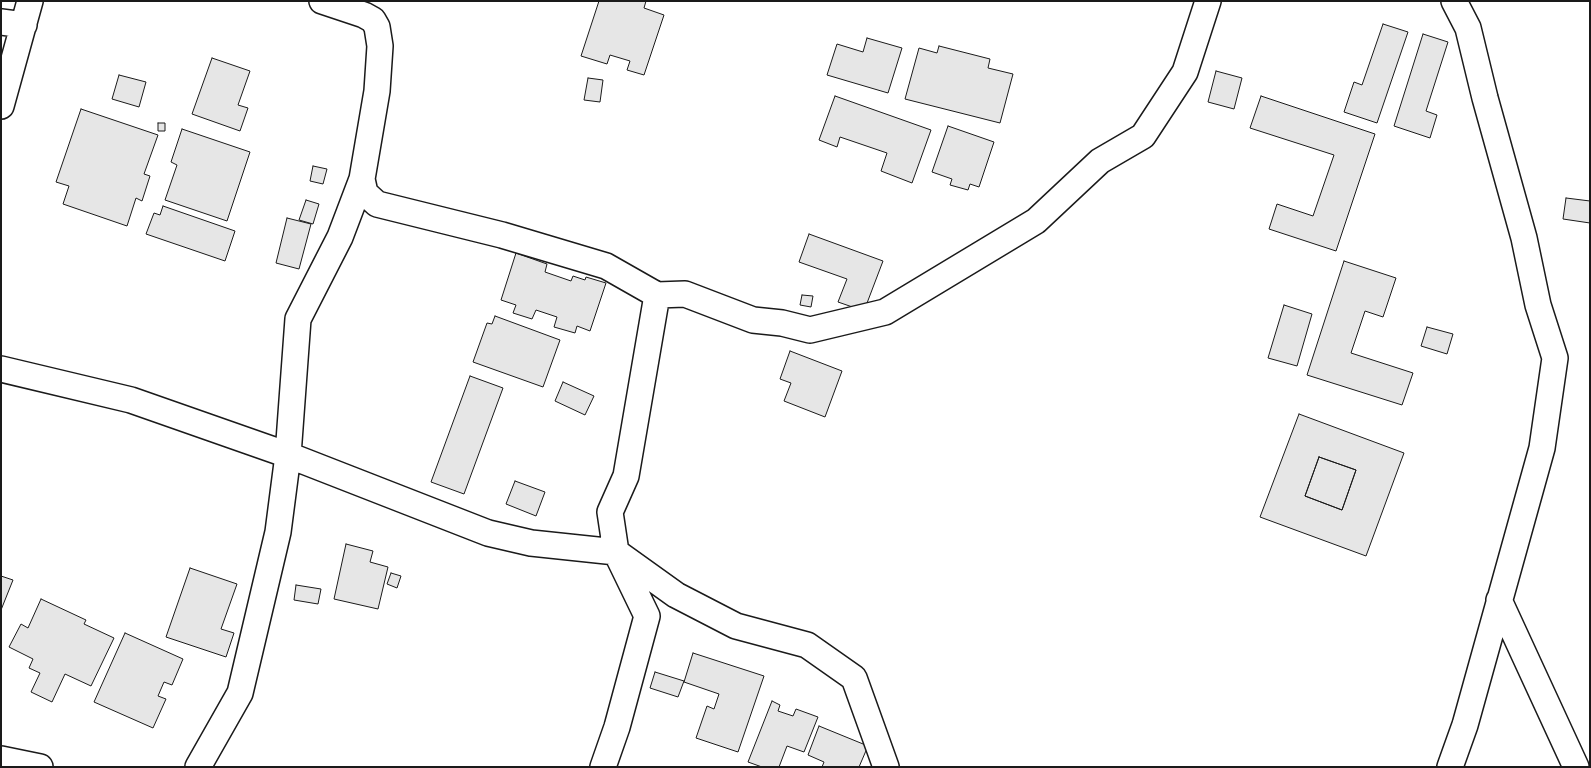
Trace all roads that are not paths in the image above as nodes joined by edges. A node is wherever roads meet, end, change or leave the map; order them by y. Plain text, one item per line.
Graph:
1 (30, 1) edge
2 (322, 1) edge
3 (1208, 1) edge
4 (1454, 1) edge
5 (12, 24) edge
6 (1, 106) edge
7 (362, 179) junction
8 (657, 295) junction
9 (1, 368) edge
10 (288, 455) junction
11 (616, 552) junction
12 (1499, 600) junction
13 (1, 759) edge
14 (40, 767) edge
15 (198, 767) edge
16 (602, 767) edge
17 (886, 767) edge
18 (1450, 767) edge
19 (1576, 767) edge

1 - 5 street
2 - 7 street
3 - 8 street
4 - 12 street
5 - 6 street
7 - 8 street
7 - 10 street
8 - 11 street
9 - 10 street
10 - 11 street
10 - 15 street
11 - 16 street
11 - 17 street
12 - 18 street
12 - 19 street
13 - 14 street

